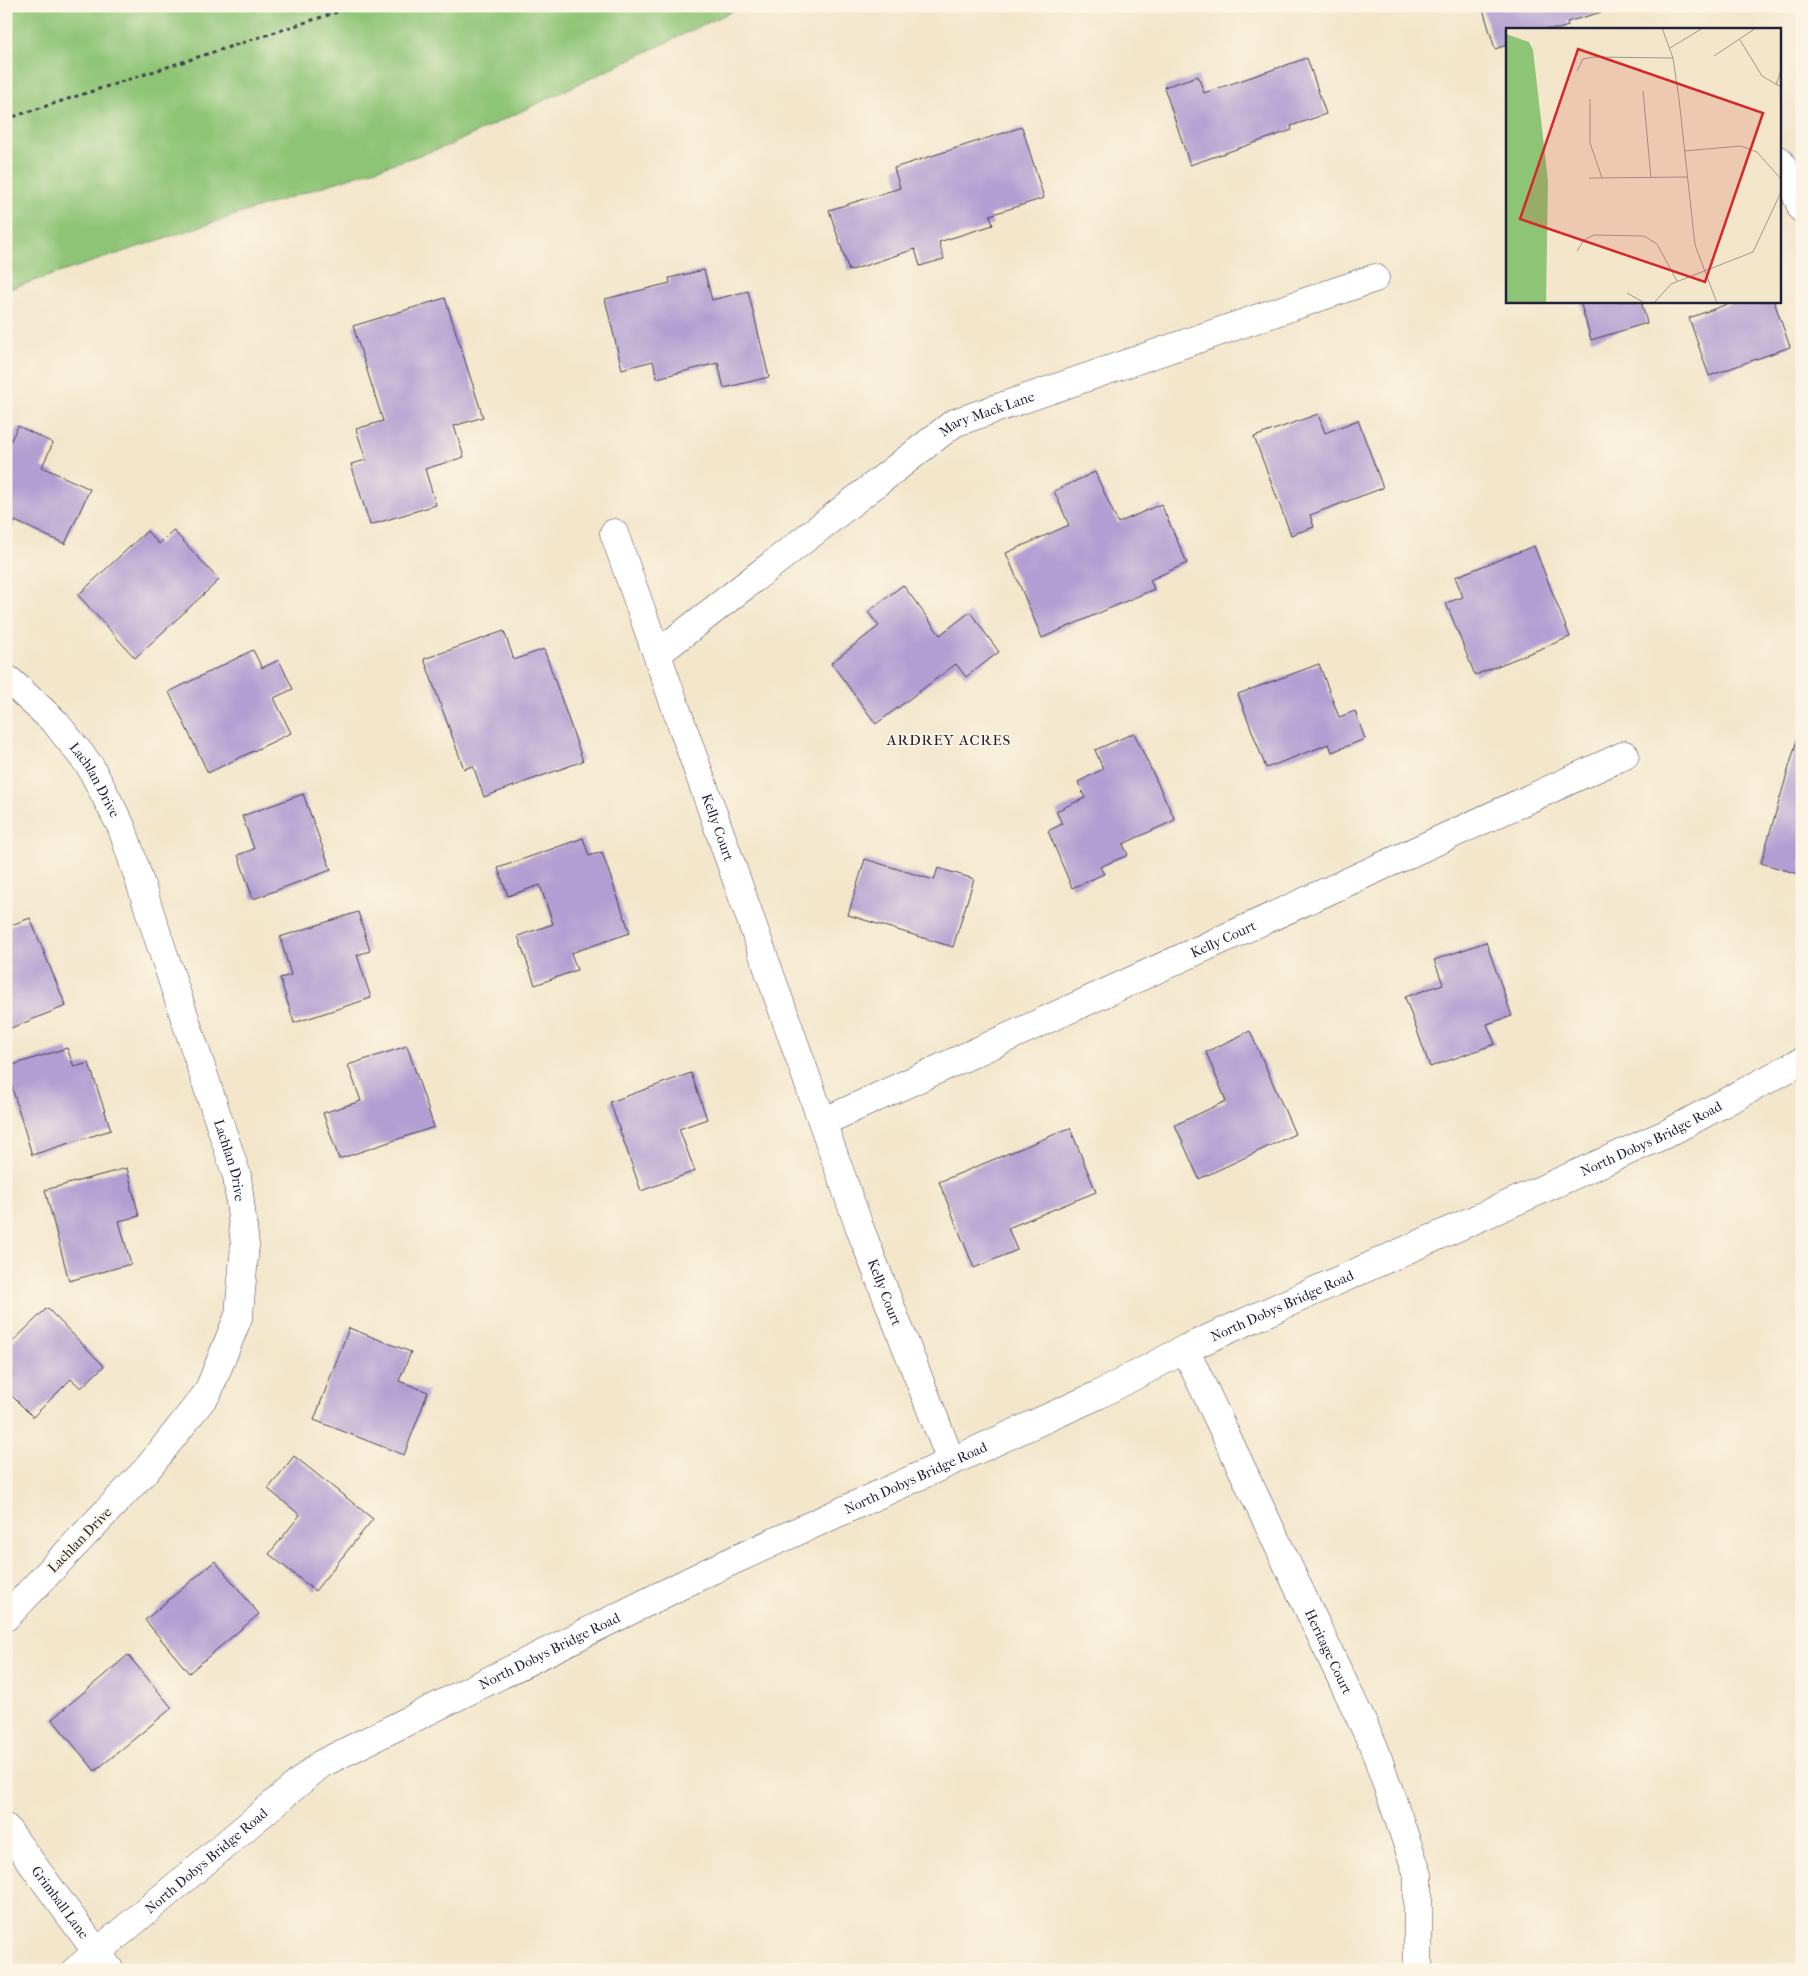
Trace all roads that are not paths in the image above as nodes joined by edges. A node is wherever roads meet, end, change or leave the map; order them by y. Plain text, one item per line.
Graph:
1 (1780, 162) edge
2 (1802, 209) edge
3 (1375, 278) dead end
4 (614, 533) dead end
5 (657, 654) junction
6 (6, 679) edge
7 (1625, 756) dead end
8 (1802, 1061) edge
9 (823, 1122) junction
10 (1186, 1349) junction
11 (951, 1461) junction
12 (6, 1617) edge
13 (6, 1828) edge
14 (94, 1964) edge
15 (1418, 1970) edge

1 - 2 street
3 - 5 street, Mary Mack Lane
4 - 5 street, Kelly Court
5 - 9 street, Kelly Court
6 - 12 street, Lachlan Drive
7 - 9 street, Kelly Court
8 - 10 street, North Dobys Bridge Road
9 - 11 street, Kelly Court
10 - 11 street, North Dobys Bridge Road
10 - 15 street, Heritage Court
11 - 14 street, North Dobys Bridge Road
13 - 14 street, Grimball Lane

